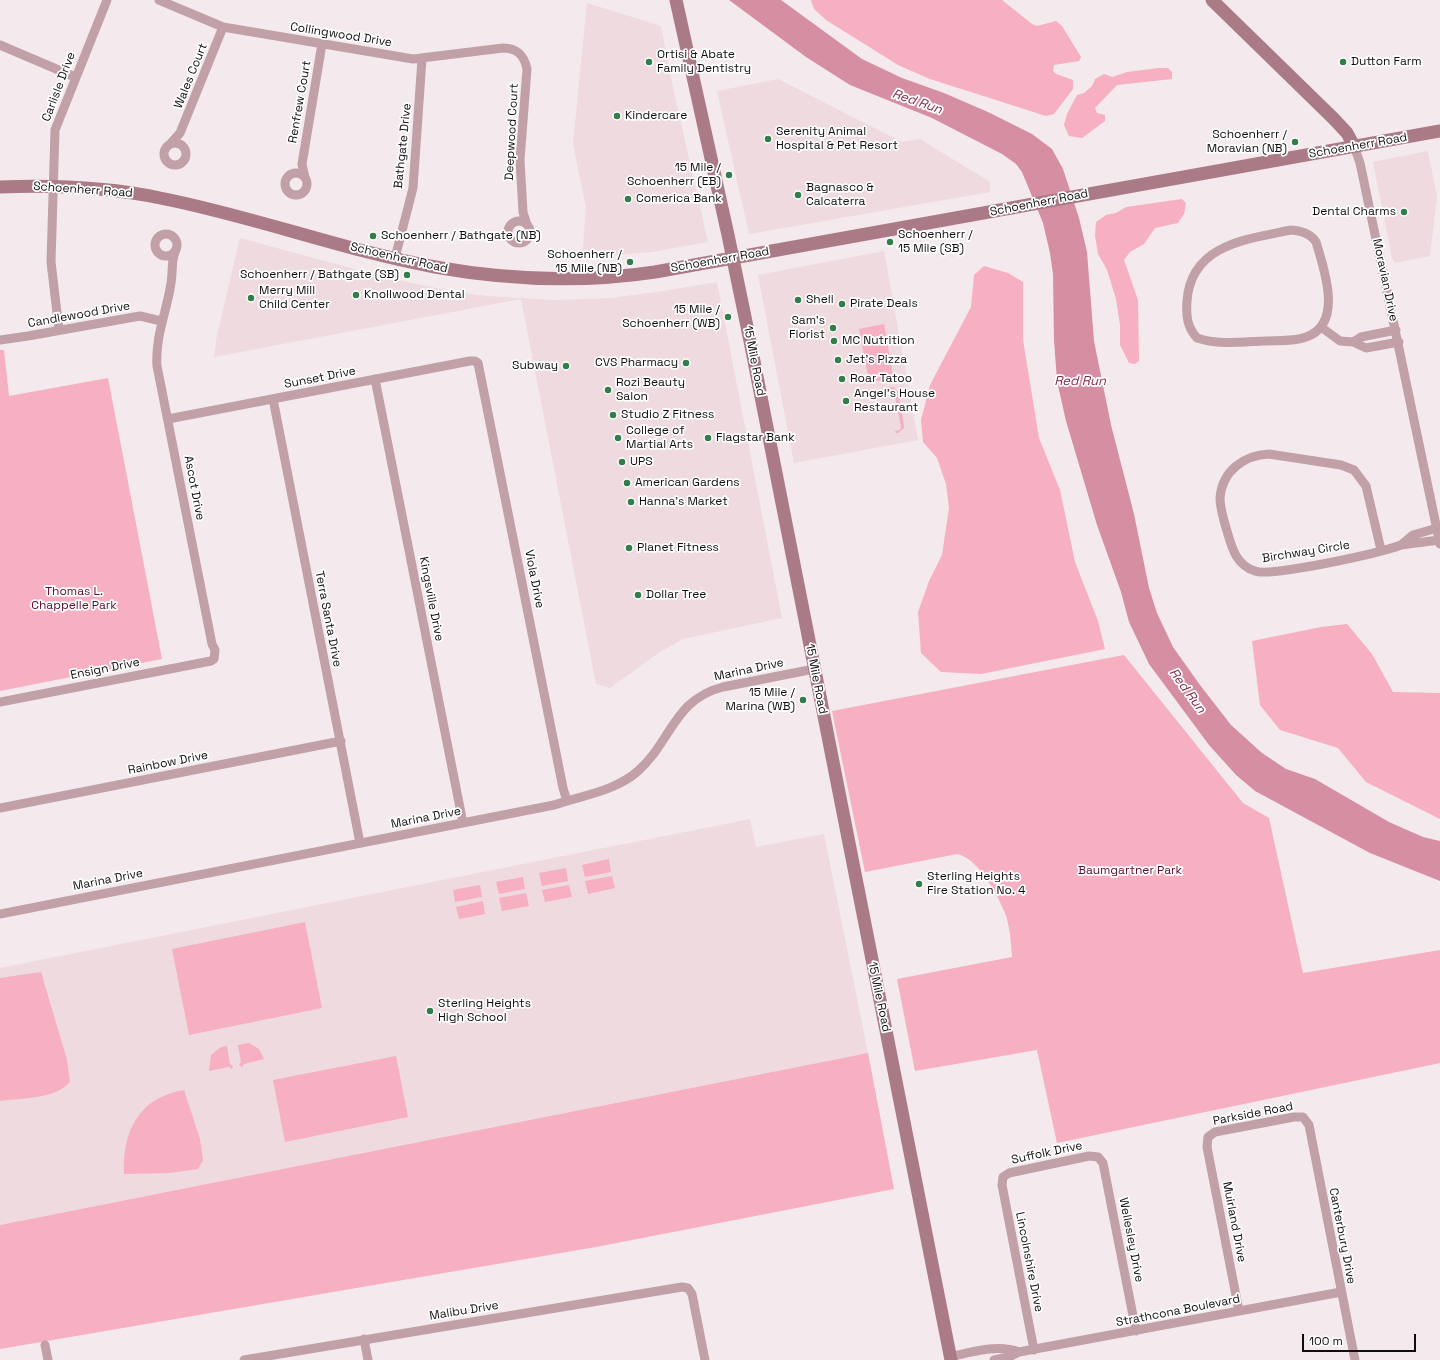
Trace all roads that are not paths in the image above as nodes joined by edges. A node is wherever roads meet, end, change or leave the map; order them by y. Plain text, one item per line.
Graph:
1 (107, 0) edge
2 (159, 0) edge
3 (676, 0) edge
4 (1212, 0) edge
5 (224, 27) junction
6 (322, 44) junction
7 (0, 45) edge
8 (522, 55) joint
9 (422, 59) junction
10 (75, 77) junction
11 (1440, 131) edge
12 (180, 133) junction
13 (171, 143) junction
14 (1354, 146) junction
15 (184, 147) junction
16 (302, 164) junction
17 (292, 174) junction
18 (305, 178) junction
19 (53, 187) junction
20 (0, 188) edge
21 (523, 212) junction
22 (514, 223) junction
23 (527, 225) junction
24 (175, 252) junction
25 (166, 256) junction
26 (395, 258) junction
27 (733, 258) junction
28 (172, 266) junction
29 (161, 321) junction
30 (1321, 327) junction
31 (59, 330) junction
32 (1396, 330) junction
33 (0, 340) edge
34 (1353, 342) junction
35 (1399, 342) junction
36 (477, 362) joint
37 (375, 379) junction
38 (273, 399) junction
39 (168, 419) junction
40 (1437, 528) junction
41 (1440, 542) edge
42 (1401, 545) junction
43 (1380, 550) junction
44 (214, 659) joint
45 (814, 668) junction
46 (0, 702) edge
47 (341, 741) junction
48 (567, 801) junction
49 (0, 808) edge
50 (463, 823) junction
51 (360, 843) junction
52 (0, 914) edge
53 (1303, 1117) joint
54 (1208, 1137) joint
55 (1098, 1157) joint
56 (1003, 1177) joint
57 (1341, 1292) junction
58 (1239, 1312) junction
59 (1136, 1331) junction
60 (364, 1339) junction
61 (44, 1345) dead end
62 (987, 1350) junction
63 (1034, 1350) junction
64 (1019, 1352) junction
65 (950, 1358) edge
66 (48, 1360) edge
67 (244, 1360) edge
68 (368, 1360) edge
69 (705, 1360) edge
70 (988, 1360) edge
71 (994, 1360) edge
72 (1355, 1360) edge

1 - 10 street, Carlisle Drive
2 - 5 street, Collingwood Drive
3 - 27 main road, 15 Mile Road
4 - 14 main road, Moravian Drive
5 - 6 street, Collingwood Drive
5 - 12 street, Wales Court
6 - 9 street, Collingwood Drive
6 - 16 street, Renfrew Court
7 - 10 street
8 - 9 street, Collingwood Drive
8 - 21 street, Deepwood Court
9 - 26 street, Bathgate Drive
10 - 19 street, Carlisle Drive
11 - 14 main road, Schoenherr Road
12 - 13 street, Wales Court
12 - 15 street
13 - 15 street
13 - 15 street, Wales Court
14 - 27 main road, Schoenherr Road
14 - 32 street, Moravian Drive
16 - 17 street
16 - 18 street, Renfrew Court
17 - 18 street
17 - 18 street
19 - 20 main road, Schoenherr Road
19 - 26 main road, Schoenherr Road
19 - 31 street, Carlisle Drive
21 - 22 street
21 - 23 street, Deepwood Court
22 - 23 street
22 - 23 street
24 - 25 street
24 - 25 street
24 - 28 street, Ascot Drive
25 - 28 street
26 - 27 main road, Schoenherr Road
27 - 45 main road, 15 Mile Road
28 - 29 street, Ascot Drive
29 - 31 street, Candlewood Drive
29 - 39 street, Ascot Drive
30 - 30 street
30 - 34 street
31 - 33 street, Candlewood Drive
32 - 34 street
32 - 35 street, Moravian Drive
34 - 35 street
35 - 40 street, Moravian Drive
36 - 37 street, Sunset Drive
36 - 48 street, Viola Drive
37 - 38 street, Sunset Drive
37 - 50 street, Kingsville Drive
38 - 39 street, Sunset Drive
38 - 47 street, Terra Santa Drive
39 - 44 street, Ascot Drive
40 - 41 street, Moravian Drive
40 - 42 street, Birchway Circle
41 - 42 street, Birchway Circle
42 - 43 street, Birchway Circle
43 - 43 street, Birchway Circle
44 - 46 street, Ensign Drive
45 - 48 street, Marina Drive
45 - 65 main road, 15 Mile Road
47 - 49 street, Rainbow Drive
47 - 51 street, Terra Santa Drive
48 - 50 street, Marina Drive
50 - 51 street, Marina Drive
51 - 52 street, Marina Drive
53 - 54 street, Parkside Road
53 - 57 street, Canterbury Drive
54 - 58 street, Muirland Drive
55 - 56 street, Suffolk Drive
55 - 59 street, Wellesley Drive
56 - 63 street, Lincolnshire Drive
57 - 58 street, Strathcona Boulevard
57 - 72 street, Canterbury Drive
58 - 59 street, Strathcona Boulevard
59 - 63 street, Strathcona Boulevard
60 - 67 street, Malibu Drive
60 - 68 street
60 - 69 street, Malibu Drive
61 - 66 street
62 - 64 street, Strathcona Boulevard
62 - 65 street, Strathcona Boulevard
62 - 70 street
63 - 64 street, Strathcona Boulevard
64 - 71 street, Strathcona Boulevard

